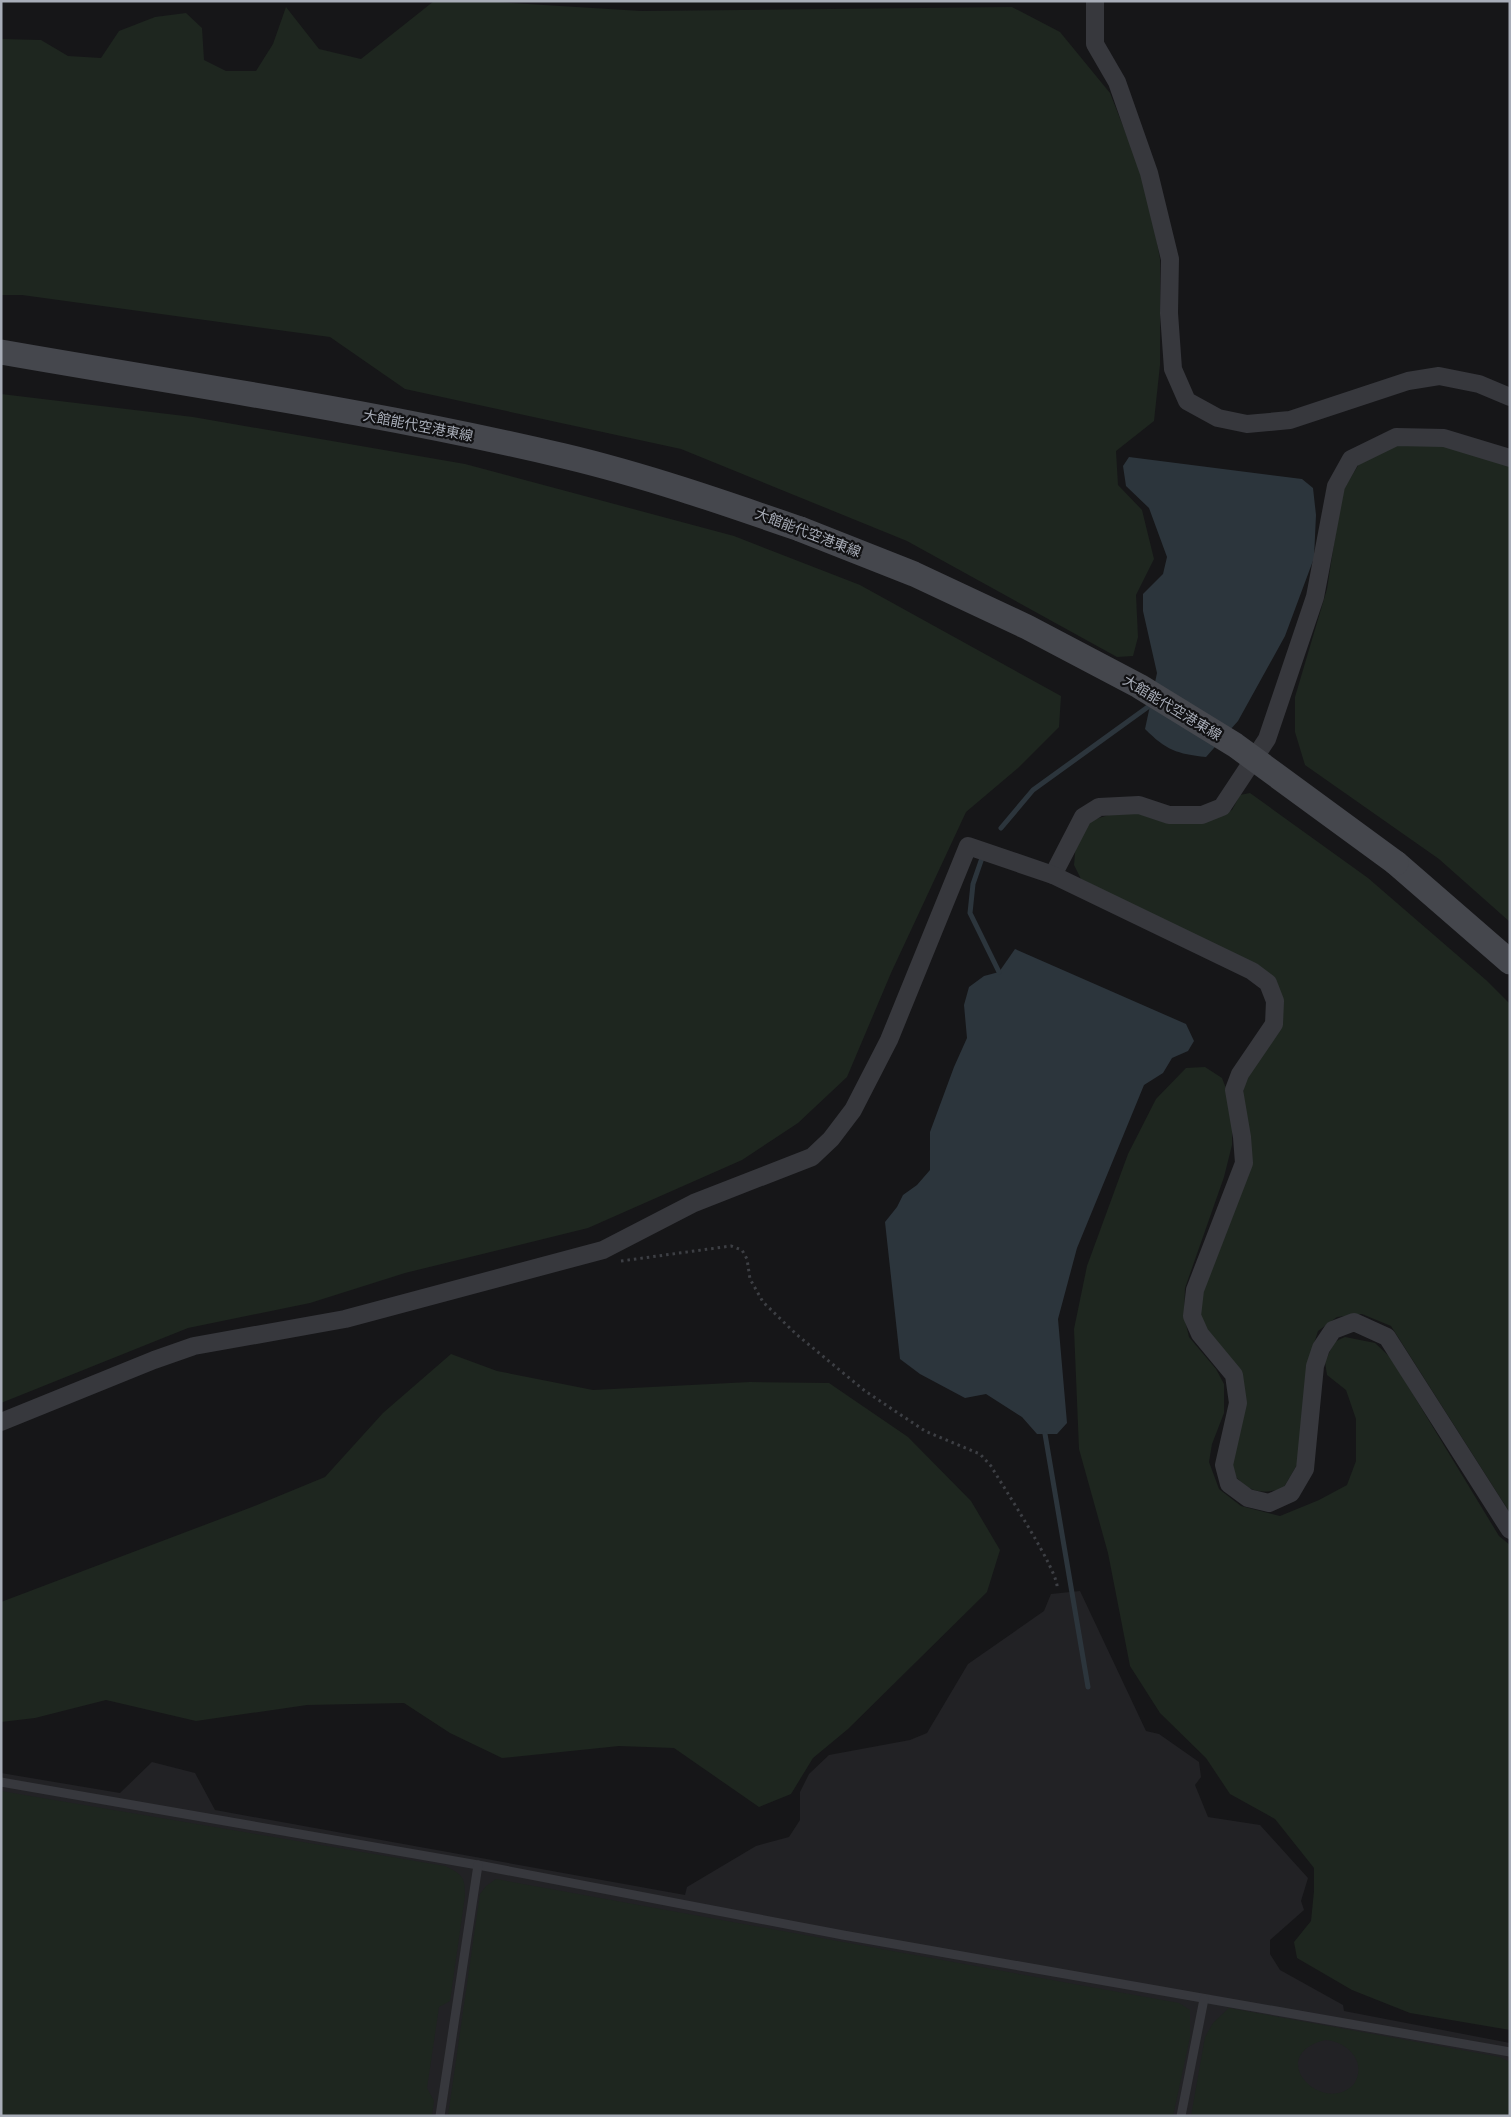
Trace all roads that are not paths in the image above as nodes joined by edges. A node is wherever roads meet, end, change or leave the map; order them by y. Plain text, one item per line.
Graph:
1 (1094, 1) edge
2 (1, 352) edge
3 (1510, 397) edge
4 (1510, 458) edge
5 (1053, 875) junction
6 (1510, 962) edge
7 (1, 1422) edge
8 (1510, 1530) edge
9 (1, 1782) edge
10 (478, 1865) junction
11 (1204, 1999) junction
12 (1510, 2052) edge
13 (440, 2116) edge
14 (1181, 2116) edge

1 - 3 street
2 - 6 main road, 大館能代空港東線, bridge
4 - 5 street
5 - 7 street
5 - 8 street
9 - 10 lane
10 - 11 lane
10 - 13 lane
11 - 12 lane
11 - 14 lane

